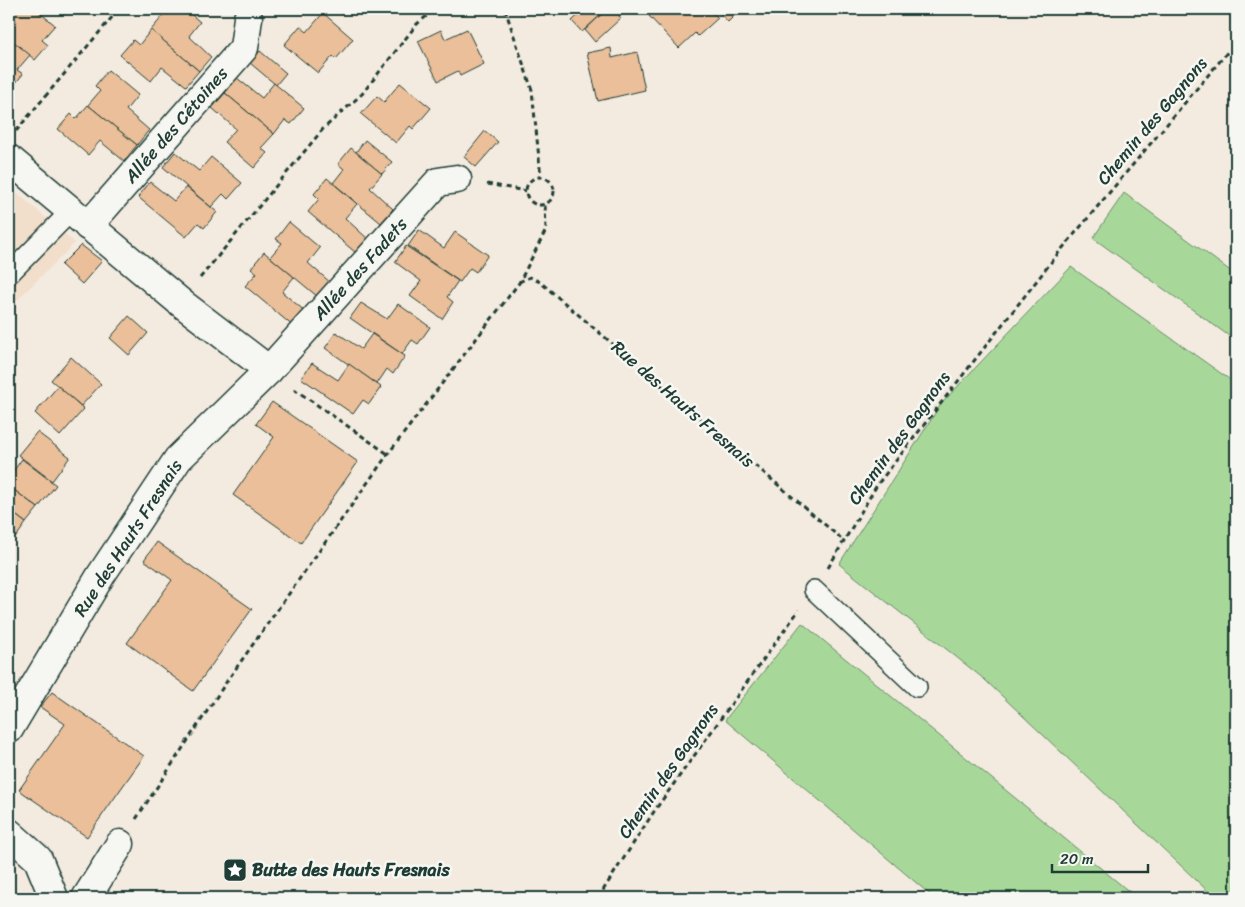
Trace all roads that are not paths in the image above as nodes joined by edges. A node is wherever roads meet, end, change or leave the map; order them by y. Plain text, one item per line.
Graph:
1 (248, 18) dead end
2 (9, 159) edge
3 (457, 179) road end
4 (80, 218) junction
5 (9, 274) edge
6 (269, 370) junction
7 (814, 590) road end
8 (917, 687) dead end
9 (9, 729) edge
10 (9, 833) edge
11 (120, 844) road end
12 (54, 898) edge
13 (86, 898) edge

1 - 4 street, Allée des Cétoines
2 - 4 street
3 - 6 street, Allée des Fadets
4 - 5 lane
4 - 6 street
6 - 9 street, Rue des Hauts Fresnais
7 - 8 lane
10 - 12 street
11 - 13 street

